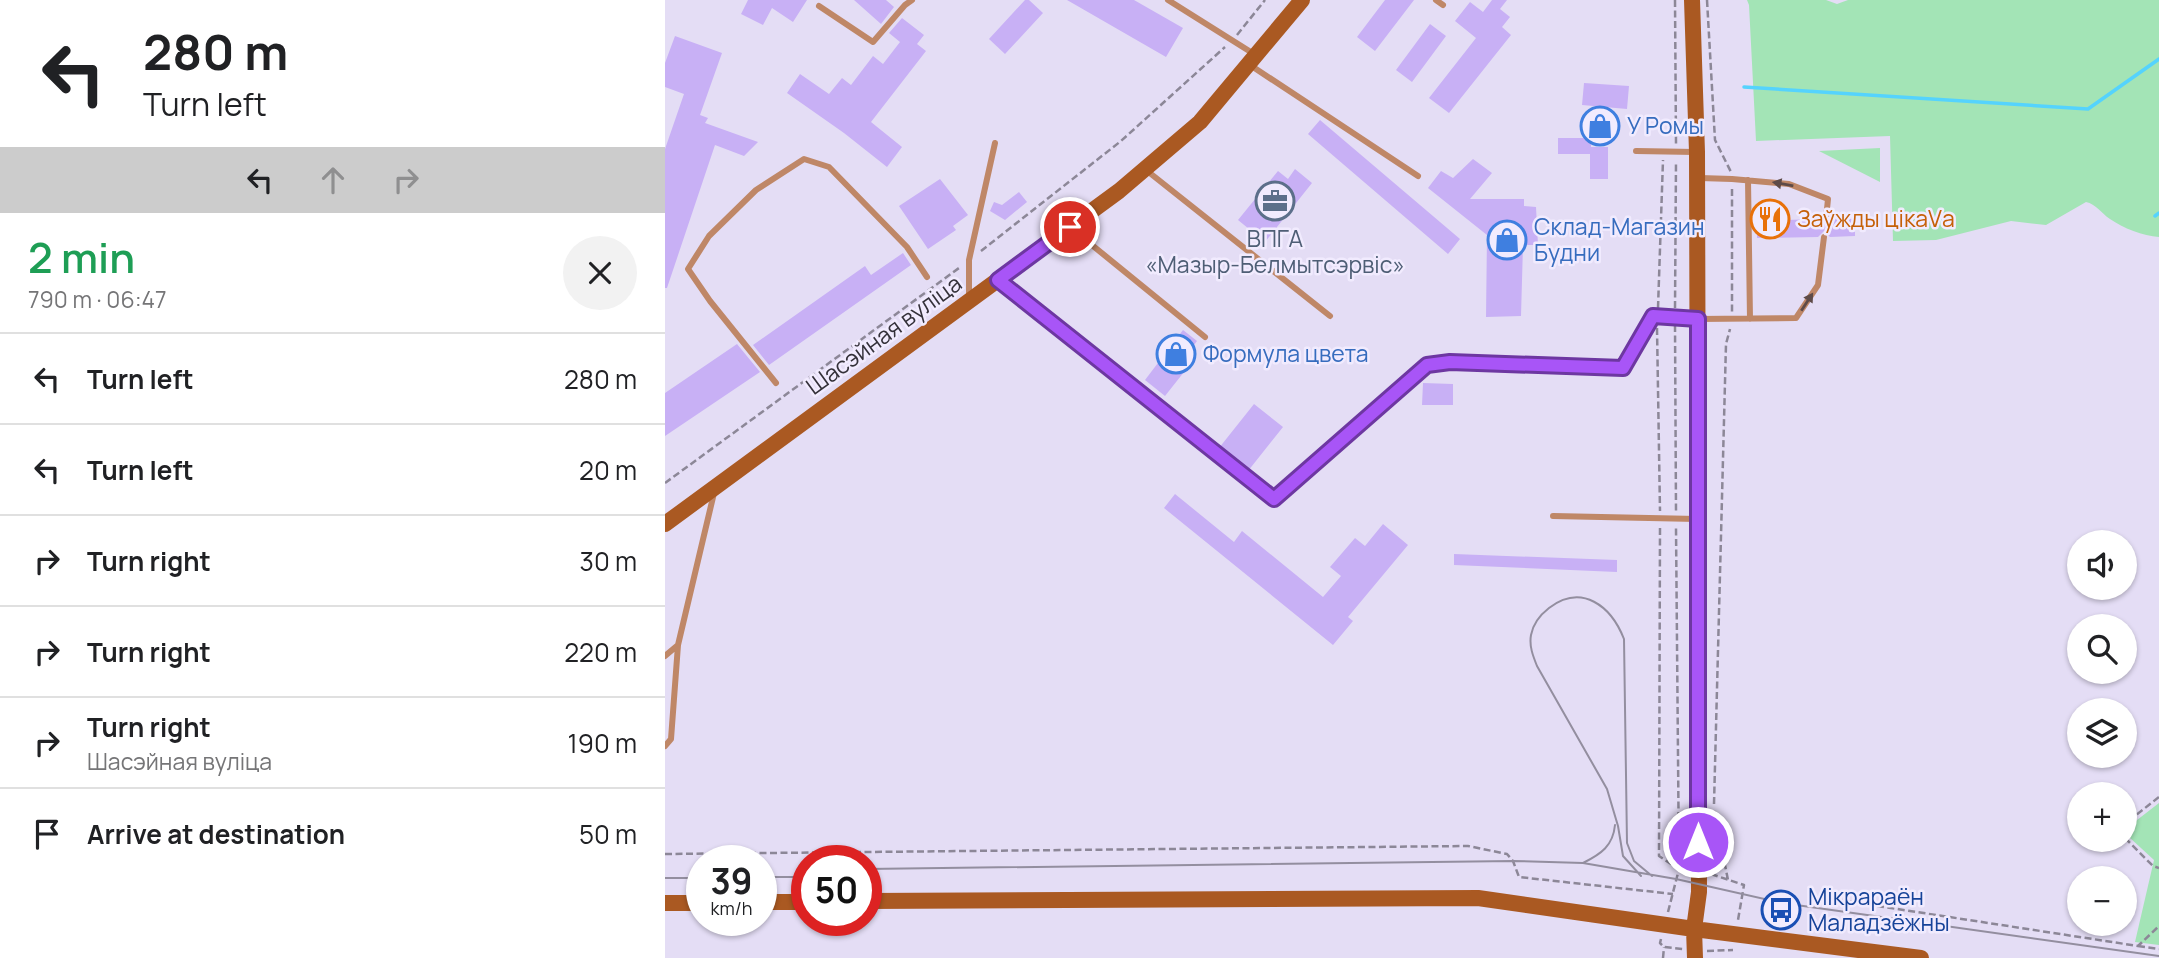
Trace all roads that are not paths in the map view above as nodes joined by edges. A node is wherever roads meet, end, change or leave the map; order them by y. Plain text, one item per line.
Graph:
1 (912, 0) edge
2 (1168, 0) edge
3 (1301, 0) edge
4 (1436, 0) edge
5 (1692, 0) edge
6 (1443, 5) dead end
7 (819, 6) dead end
8 (1252, 59) junction
9 (995, 143) dead end
10 (1636, 151) dead end
11 (1697, 152) junction
12 (1144, 169) junction
13 (1418, 176) dead end
14 (1696, 178) junction
15 (1748, 180) junction
16 (1826, 219) dead end
17 (1070, 227) junction
18 (1824, 237) dead end
19 (927, 276) dead end
20 (998, 280) junction
21 (969, 301) junction
22 (1331, 316) dead end
23 (1750, 318) junction
24 (1698, 319) junction
25 (1205, 337) dead end
26 (776, 383) dead end
27 (715, 488) junction
28 (1553, 516) dead end
29 (1697, 519) junction
30 (665, 524) edge
31 (678, 645) junction
32 (665, 656) edge
33 (665, 746) edge
34 (882, 901) edge
35 (665, 903) edge
36 (686, 903) edge
37 (1694, 929) junction
38 (1695, 958) edge
39 (1921, 958) edge

1 - 7 lane
2 - 8 lane
3 - 8 main road, Шасэйная вуліца
4 - 6 lane
5 - 11 main road
8 - 12 main road, Шасэйная вуліца
8 - 13 lane
9 - 21 lane
10 - 11 lane
11 - 14 main road
12 - 17 main road, Шасэйная вуліца
12 - 22 lane
14 - 15 lane
14 - 24 main road
16 -> 15 lane
15 - 23 lane
17 - 20 main road, Шасэйная вуліца
17 - 25 lane
23 -> 18 lane
19 - 26 lane
20 - 21 main road, Шасэйная вуліца
20 - 24 lane
21 - 27 main road, Шасэйная вуліца
23 - 24 lane
24 - 29 main road
27 - 30 main road, Шасэйная вуліца
27 - 31 lane
28 - 29 lane
29 - 37 main road
31 - 32 lane
31 - 33 lane
34 - 37 main road
35 - 36 main road
37 - 38 main road
37 - 39 main road

